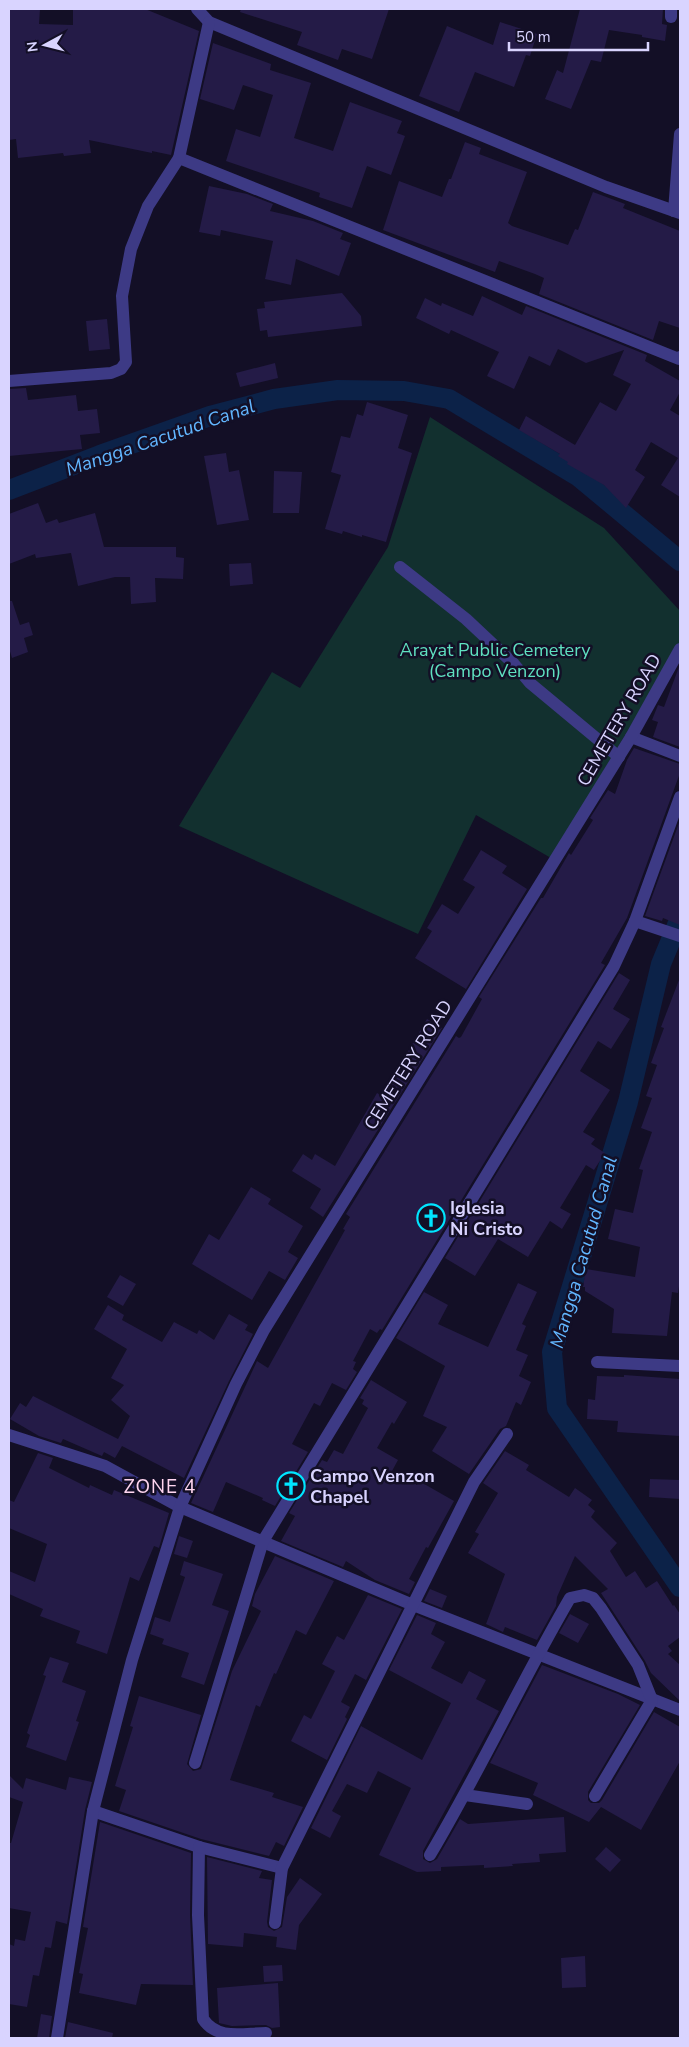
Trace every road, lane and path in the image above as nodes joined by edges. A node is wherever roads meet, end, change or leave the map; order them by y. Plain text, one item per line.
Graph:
1 (198, 9) edge
2 (208, 22) junction
3 (680, 134) edge
4 (179, 158) junction
5 (677, 212) edge
6 (680, 357) edge
7 (9, 381) edge
8 (400, 567) dead end
9 (680, 649) edge
10 (631, 738) junction
11 (680, 756) edge
12 (619, 757) junction
13 (680, 797) edge
14 (635, 922) junction
15 (680, 936) edge
16 (597, 1362) dead end
17 (680, 1366) edge
18 (507, 1434) dead end
19 (9, 1435) edge
20 (180, 1507) junction
21 (263, 1541) junction
22 (414, 1605) junction
23 (538, 1654) junction
24 (652, 1700) junction
25 (680, 1710) edge
26 (195, 1763) dead end
27 (465, 1796) junction
28 (595, 1796) dead end
29 (527, 1804) dead end
30 (93, 1811) junction
31 (199, 1847) junction
32 (430, 1855) dead end
33 (282, 1868) junction
34 (276, 1923) dead end
35 (266, 2033) dead end
36 (57, 2038) edge

1 - 2 street
2 - 4 street
2 - 5 street
3 - 5 street
4 - 6 street
4 - 7 street
8 - 12 street
9 - 10 street, CEMETERY ROAD
10 - 11 street
10 - 12 street, CEMETERY ROAD
12 - 20 street, CEMETERY ROAD
13 - 14 street
14 - 15 street
14 - 21 street
16 - 17 street
18 - 22 street
19 - 20 street
20 - 21 street
20 - 30 street, CEMETERY ROAD
21 - 22 street
21 - 26 street
22 - 23 street
22 - 33 street
23 - 24 street
23 - 24 street
23 - 27 street
24 - 25 street
24 - 28 street
27 - 29 street
27 - 32 street
30 - 31 street
30 - 36 street, CEMETERY ROAD
31 - 33 street
31 - 35 street
33 - 34 street

